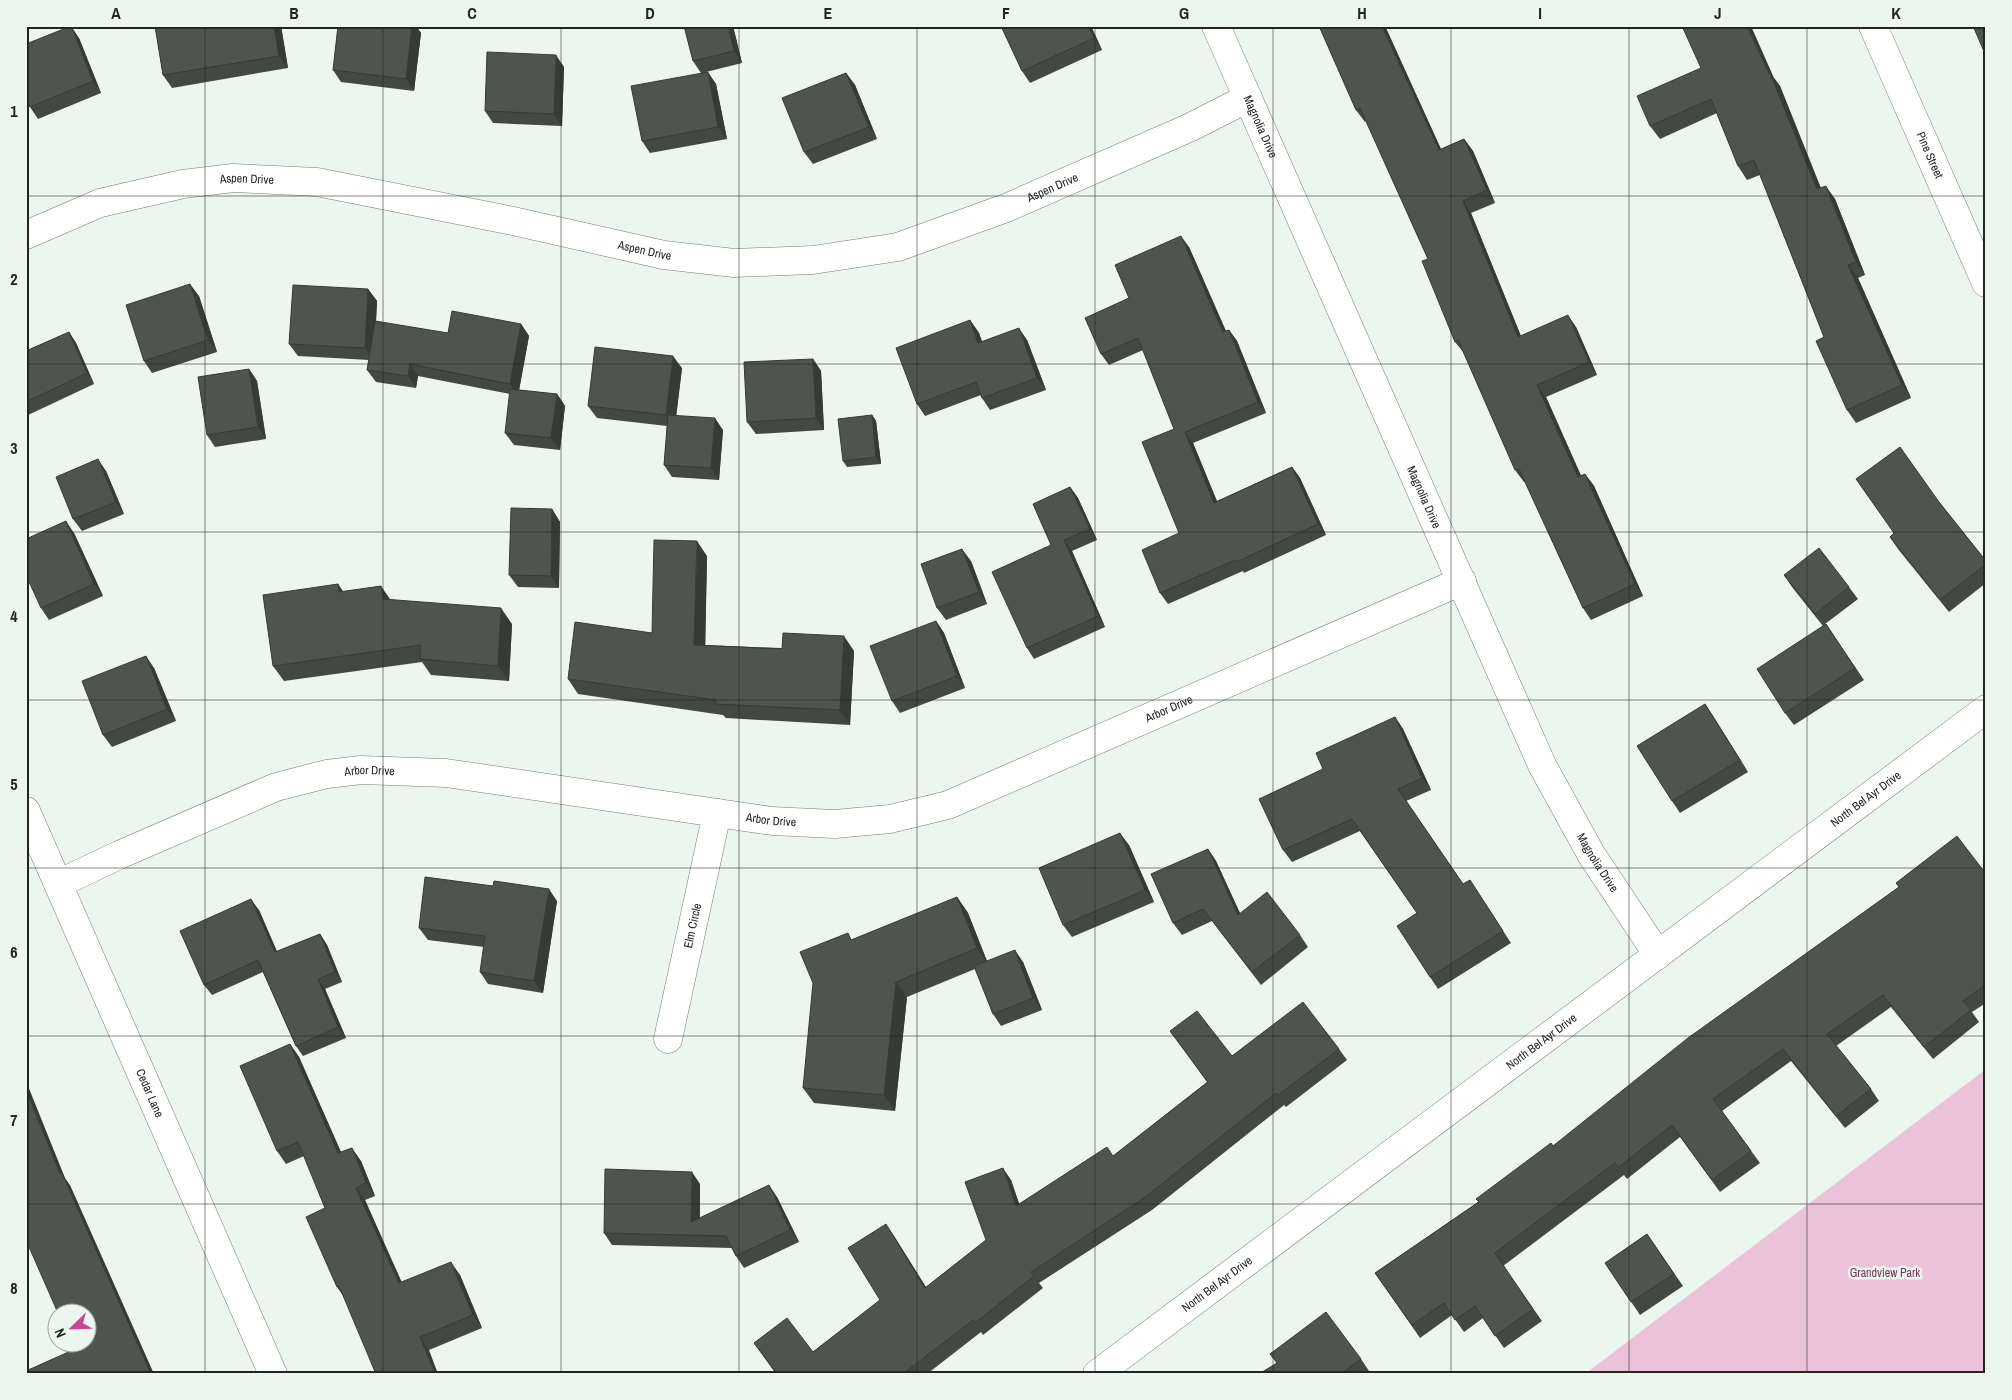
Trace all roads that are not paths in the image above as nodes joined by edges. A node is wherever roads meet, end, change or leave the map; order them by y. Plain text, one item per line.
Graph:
1 (1216, 26) edge
2 (1873, 26) edge
3 (1248, 98) junction
4 (26, 235) edge
5 (1986, 283) edge
6 (1462, 582) junction
7 (1986, 709) edge
8 (26, 811) edge
9 (717, 813) junction
10 (58, 884) junction
11 (1658, 955) junction
12 (668, 1039) dead end
13 (274, 1374) edge
14 (1096, 1374) edge

1 - 3 street, Magnolia Drive
2 - 5 street, Pine Street
3 - 4 street, Aspen Drive
3 - 6 street, Magnolia Drive
6 - 9 street, Arbor Drive
6 - 11 street, Magnolia Drive
7 - 11 street, North Bel Ayr Drive
8 - 10 street, Cedar Lane
9 - 10 street, Arbor Drive
9 - 12 street, Elm Circle
10 - 13 street, Cedar Lane
11 - 14 street, North Bel Ayr Drive

